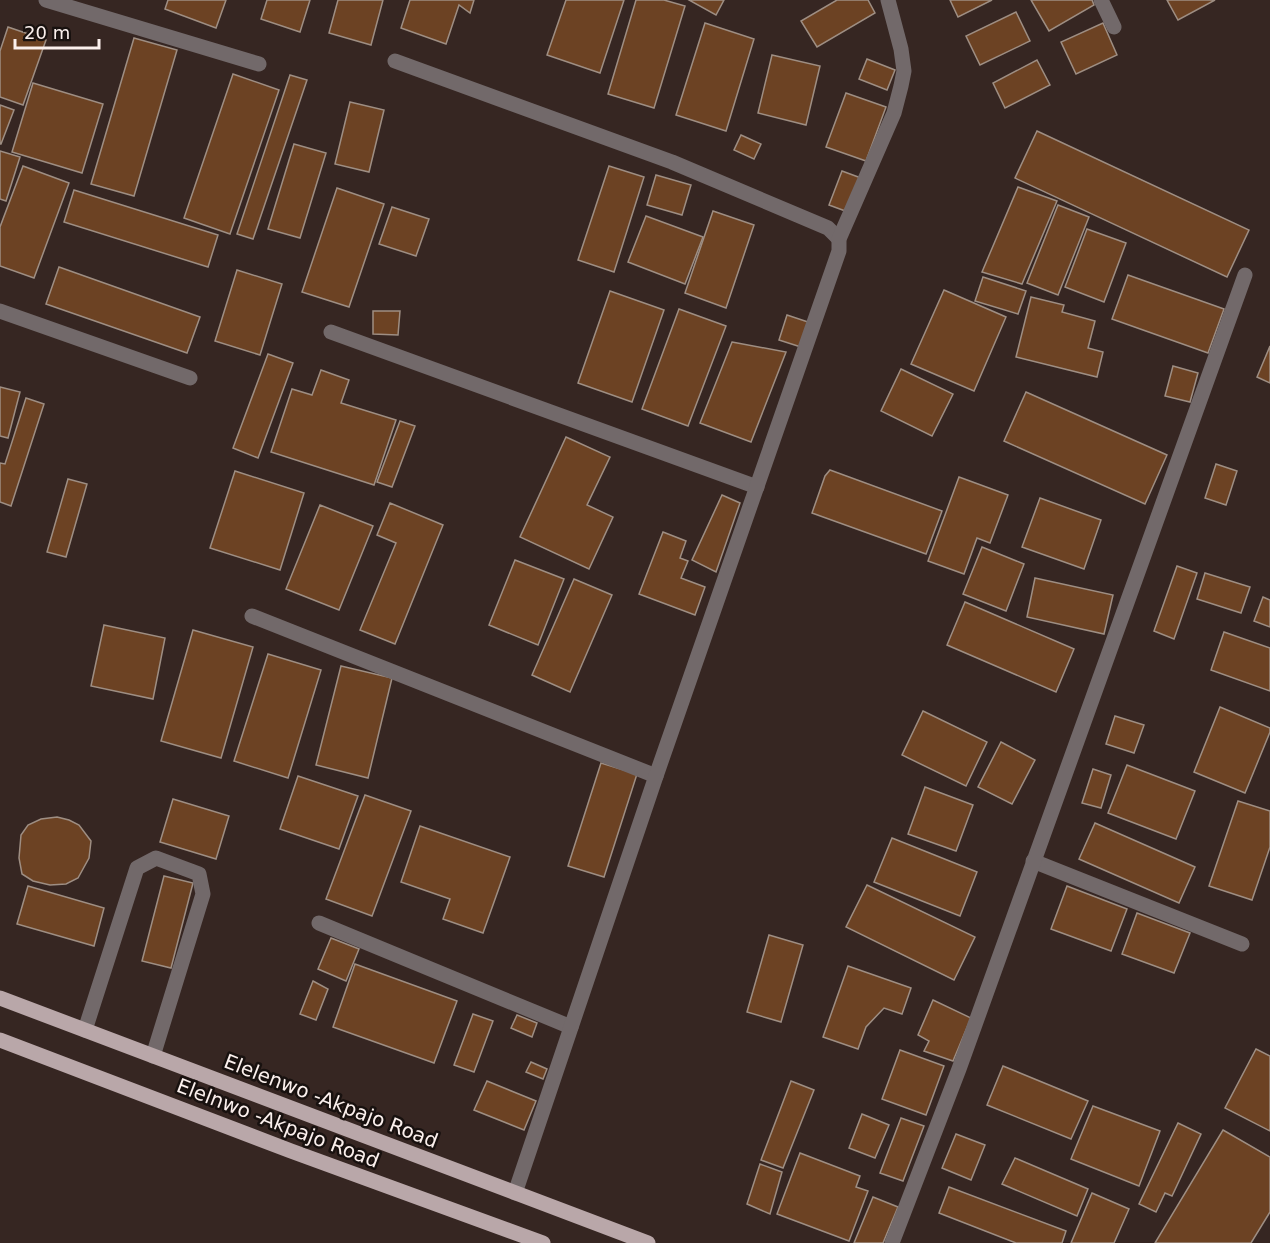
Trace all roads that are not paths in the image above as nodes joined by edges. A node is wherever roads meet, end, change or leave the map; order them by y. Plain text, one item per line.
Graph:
1 (46, 0) edge
2 (888, 0) edge
3 (1101, 0) edge
4 (1114, 27) dead end
5 (395, 61) dead end
6 (259, 64) dead end
7 (839, 239) junction
8 (1245, 275) dead end
9 (0, 311) edge
10 (331, 332) dead end
11 (190, 378) dead end
12 (757, 487) junction
13 (252, 616) dead end
14 (656, 777) junction
15 (1033, 861) junction
16 (319, 923) dead end
17 (1242, 944) dead end
18 (0, 998) edge
19 (571, 1027) junction
20 (85, 1030) junction
21 (0, 1040) edge
22 (153, 1056) junction
23 (515, 1193) junction
24 (543, 1243) edge
25 (648, 1243) edge
26 (892, 1243) edge

1 - 6 street
2 - 7 street
3 - 4 street
5 - 7 street
7 - 12 street
8 - 15 street
9 - 11 street
10 - 12 street
12 - 14 street
13 - 14 street
14 - 19 street
15 - 17 street
15 - 26 street
16 - 19 street
18 - 20 main road, Elelenwo -Akpajo Road
19 - 23 street
20 - 22 main road, Elelenwo -Akpajo Road
20 - 22 street
21 - 24 main road, Elelnwo -Akpajo Road
22 - 23 main road, Elelenwo -Akpajo Road
23 - 25 main road, Elelenwo -Akpajo Road

